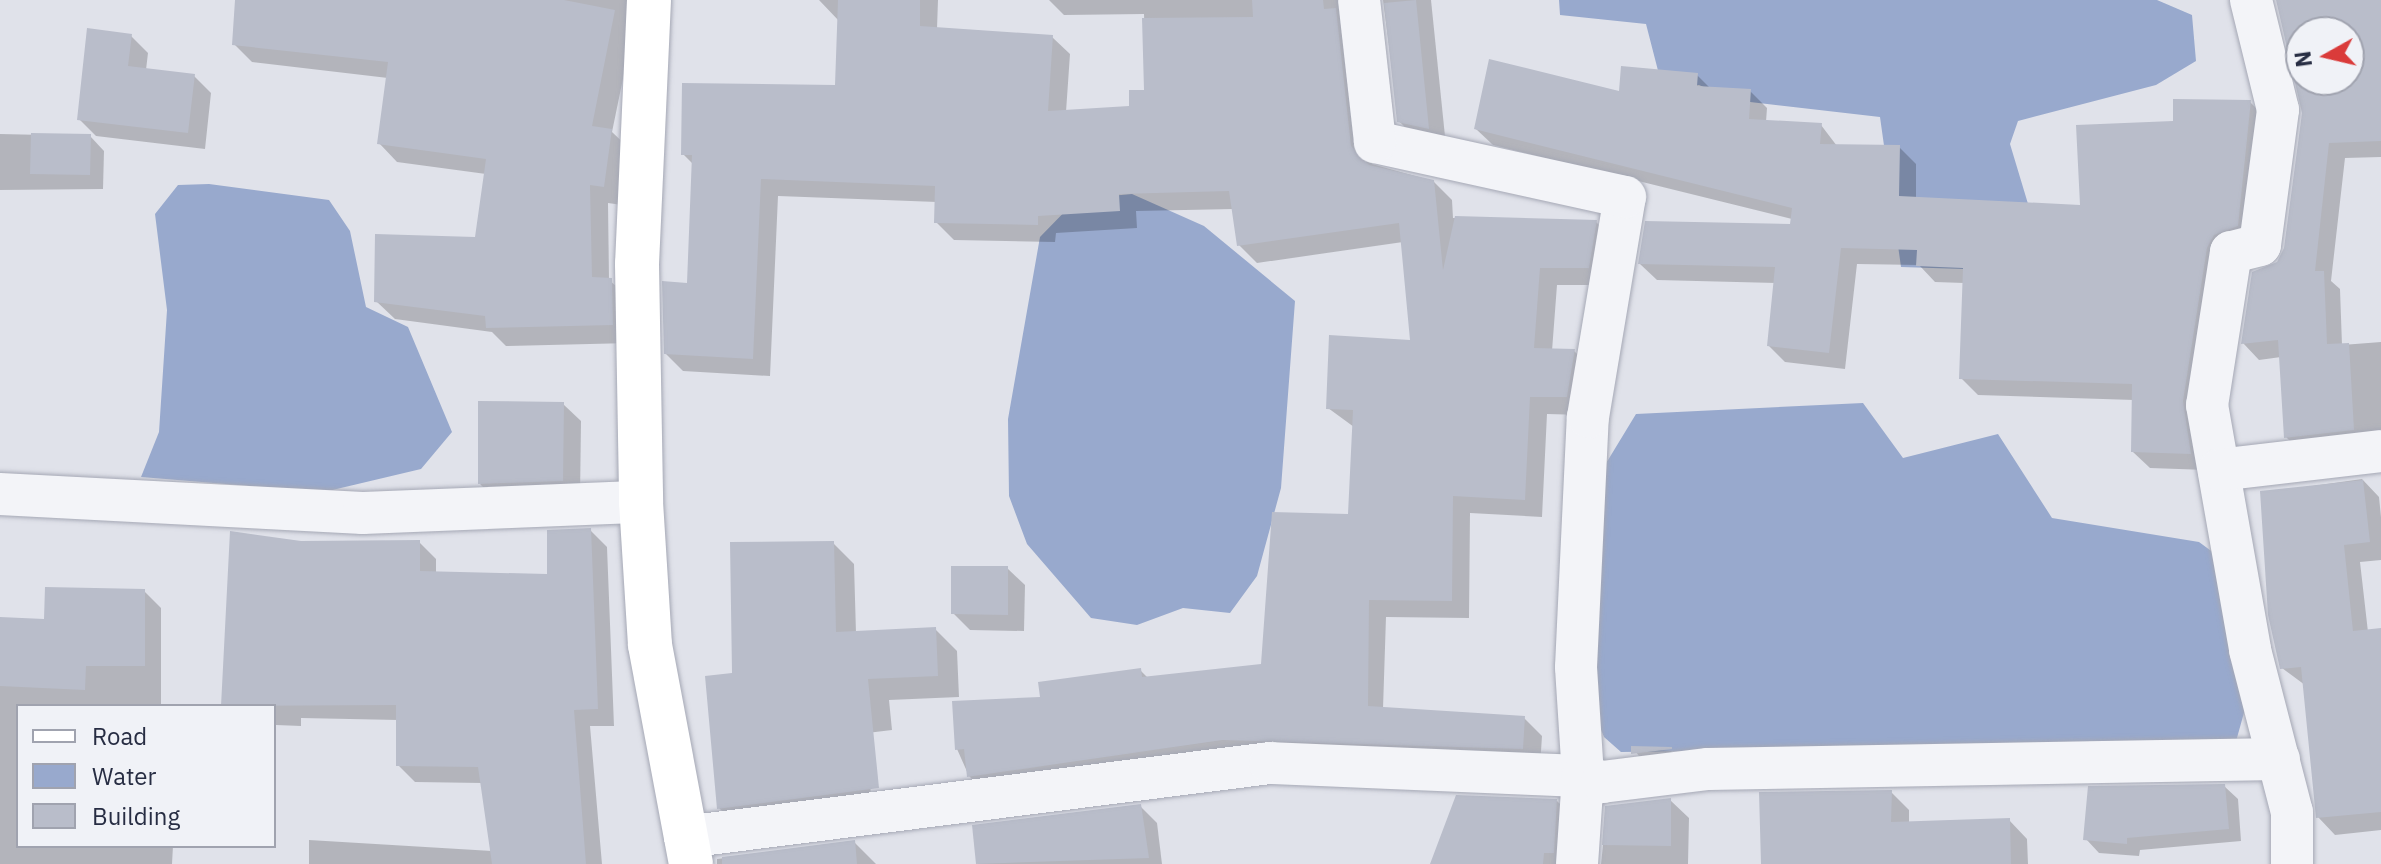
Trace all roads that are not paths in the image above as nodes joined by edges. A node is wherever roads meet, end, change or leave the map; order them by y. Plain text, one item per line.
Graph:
1 (649, 0) edge
2 (1359, 0) edge
3 (2251, 0) edge
4 (2381, 451) edge
5 (2219, 470) junction
6 (0, 494) edge
7 (641, 502) junction
8 (2279, 759) junction
9 (1583, 776) junction
10 (688, 851) edge
11 (1577, 864) edge
12 (2292, 864) edge

1 - 7 main road
2 - 9 street
3 - 5 street
4 - 5 street
5 - 8 street
6 - 7 street
7 - 10 main road
8 - 9 street
8 - 12 street
9 - 10 street
9 - 11 street

